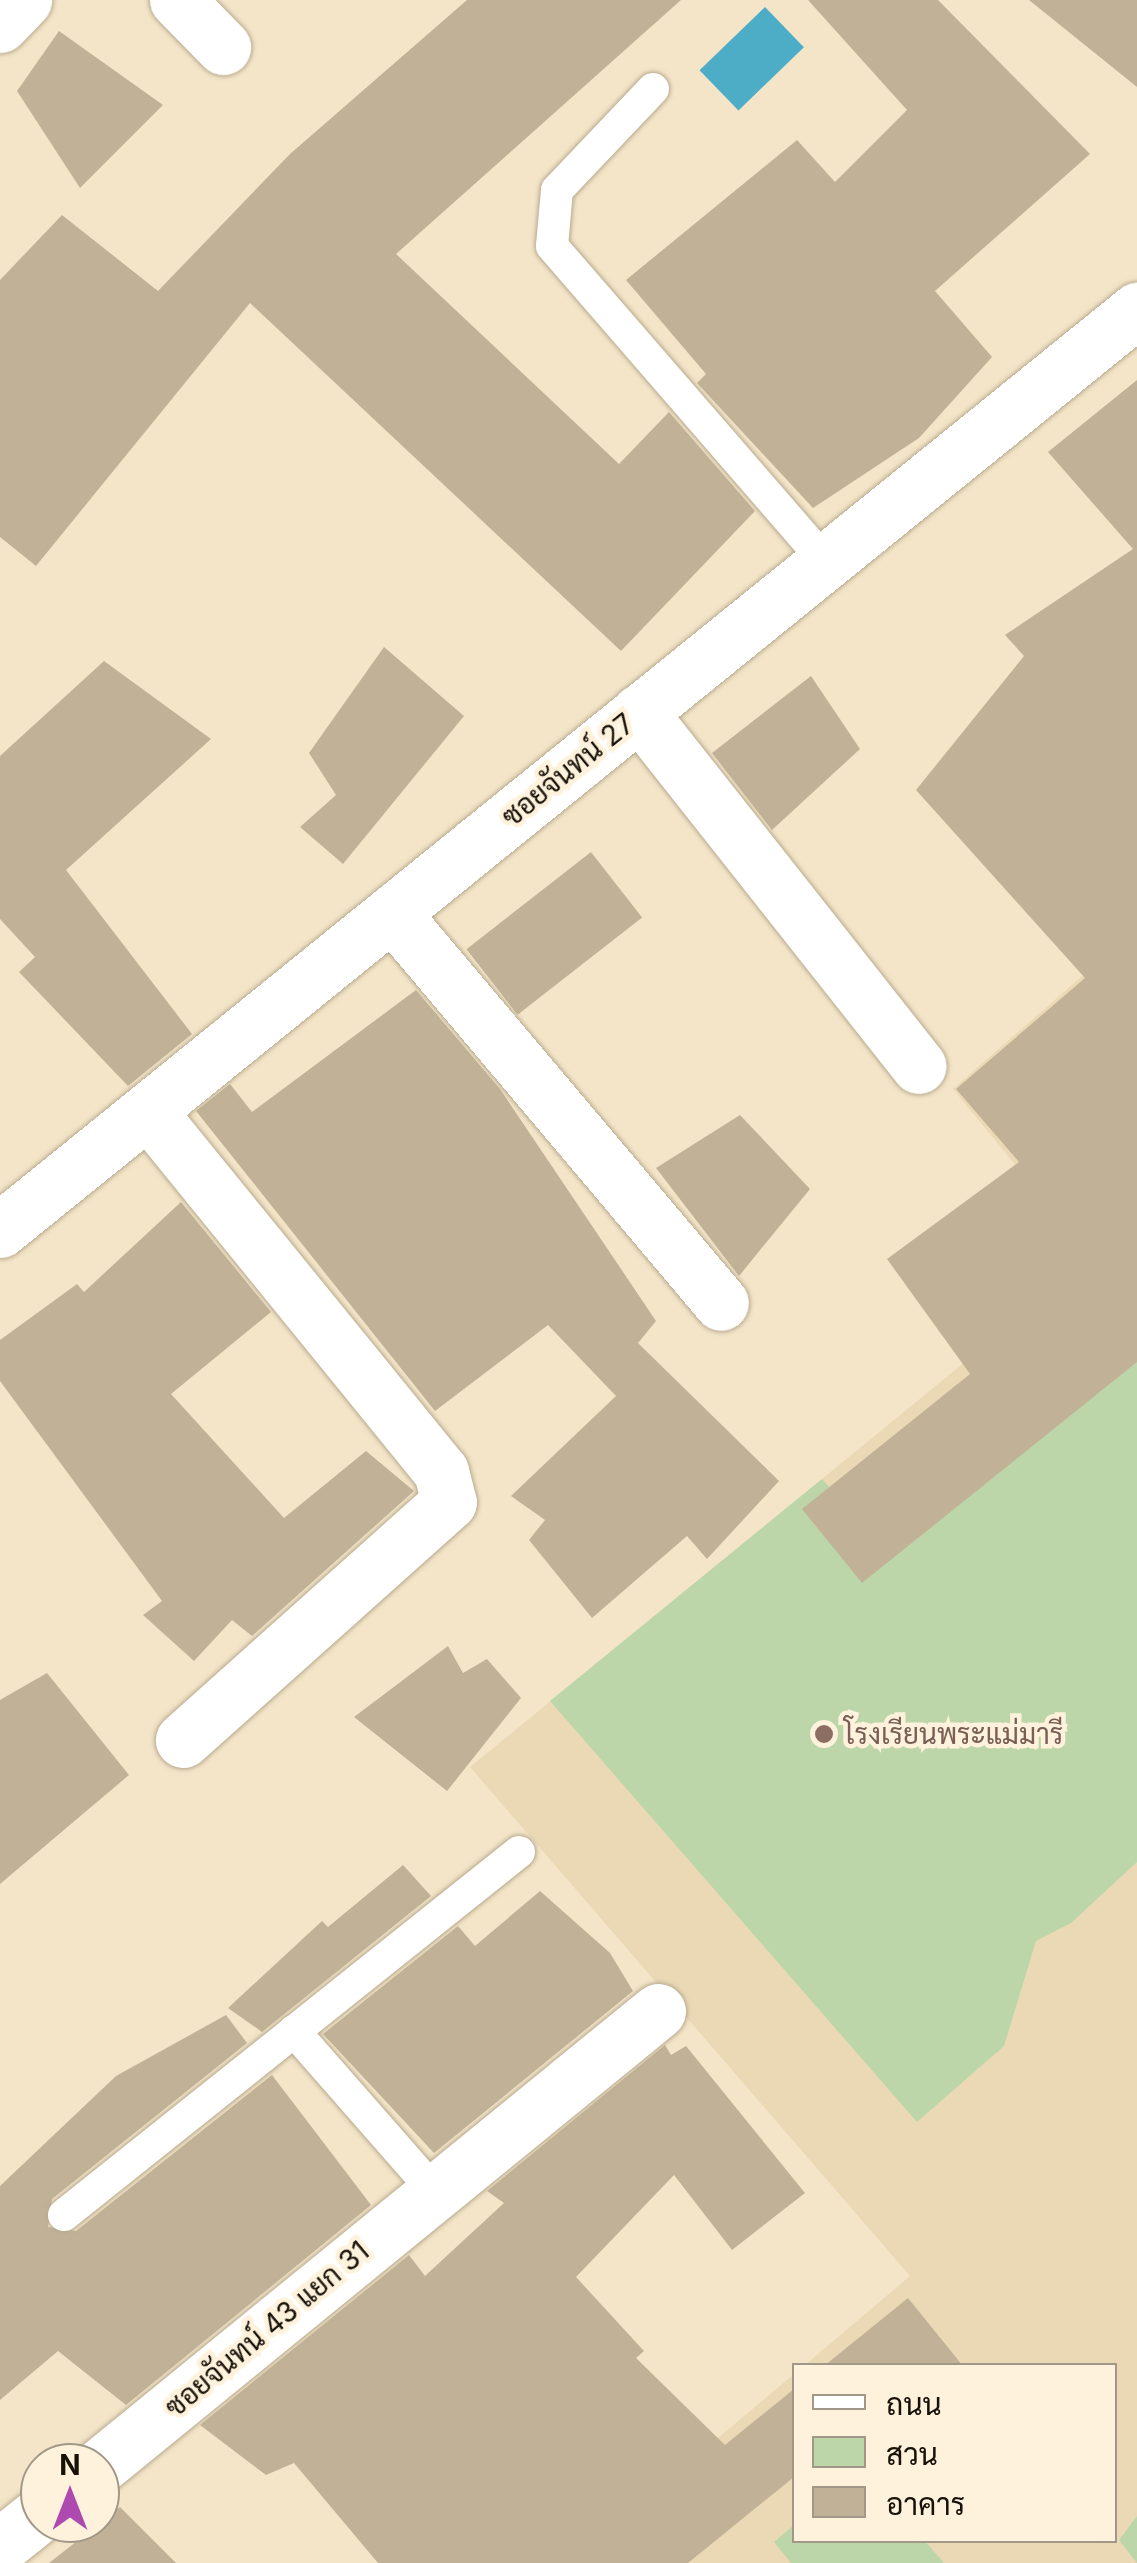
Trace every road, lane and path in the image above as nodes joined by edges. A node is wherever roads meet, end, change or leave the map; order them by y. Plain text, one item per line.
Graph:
1 (24, 0) edge
2 (178, 0) edge
3 (0, 26) edge
4 (223, 47) dead end
5 (652, 89) dead end
6 (1137, 310) edge
7 (826, 562) junction
8 (640, 712) junction
9 (392, 912) junction
10 (919, 1066) dead end
11 (148, 1111) junction
12 (8, 1210) edge
13 (721, 1303) dead end
14 (183, 1740) dead end
15 (519, 1852) dead end
16 (658, 2011) dead end
17 (294, 2032) junction
18 (432, 2190) junction
19 (64, 2215) dead end
20 (120, 2449) edge
21 (20, 2530) edge
22 (0, 2546) edge

1 - 3 street
2 - 4 street
5 - 7 lane
6 - 7 street, ซอยจันทน์ 27
7 - 8 street, ซอยจันทน์ 27
8 - 9 street, ซอยจันทน์ 27
8 - 10 street
9 - 11 street, ซอยจันทน์ 27
9 - 13 street
11 - 12 street, ซอยจันทน์ 27
11 - 14 street
15 - 17 lane
16 - 18 street, ซอยจันทน์ 43 แยก 31
17 - 18 lane
17 - 19 lane
18 - 20 street, ซอยจันทน์ 43 แยก 31
21 - 22 street

